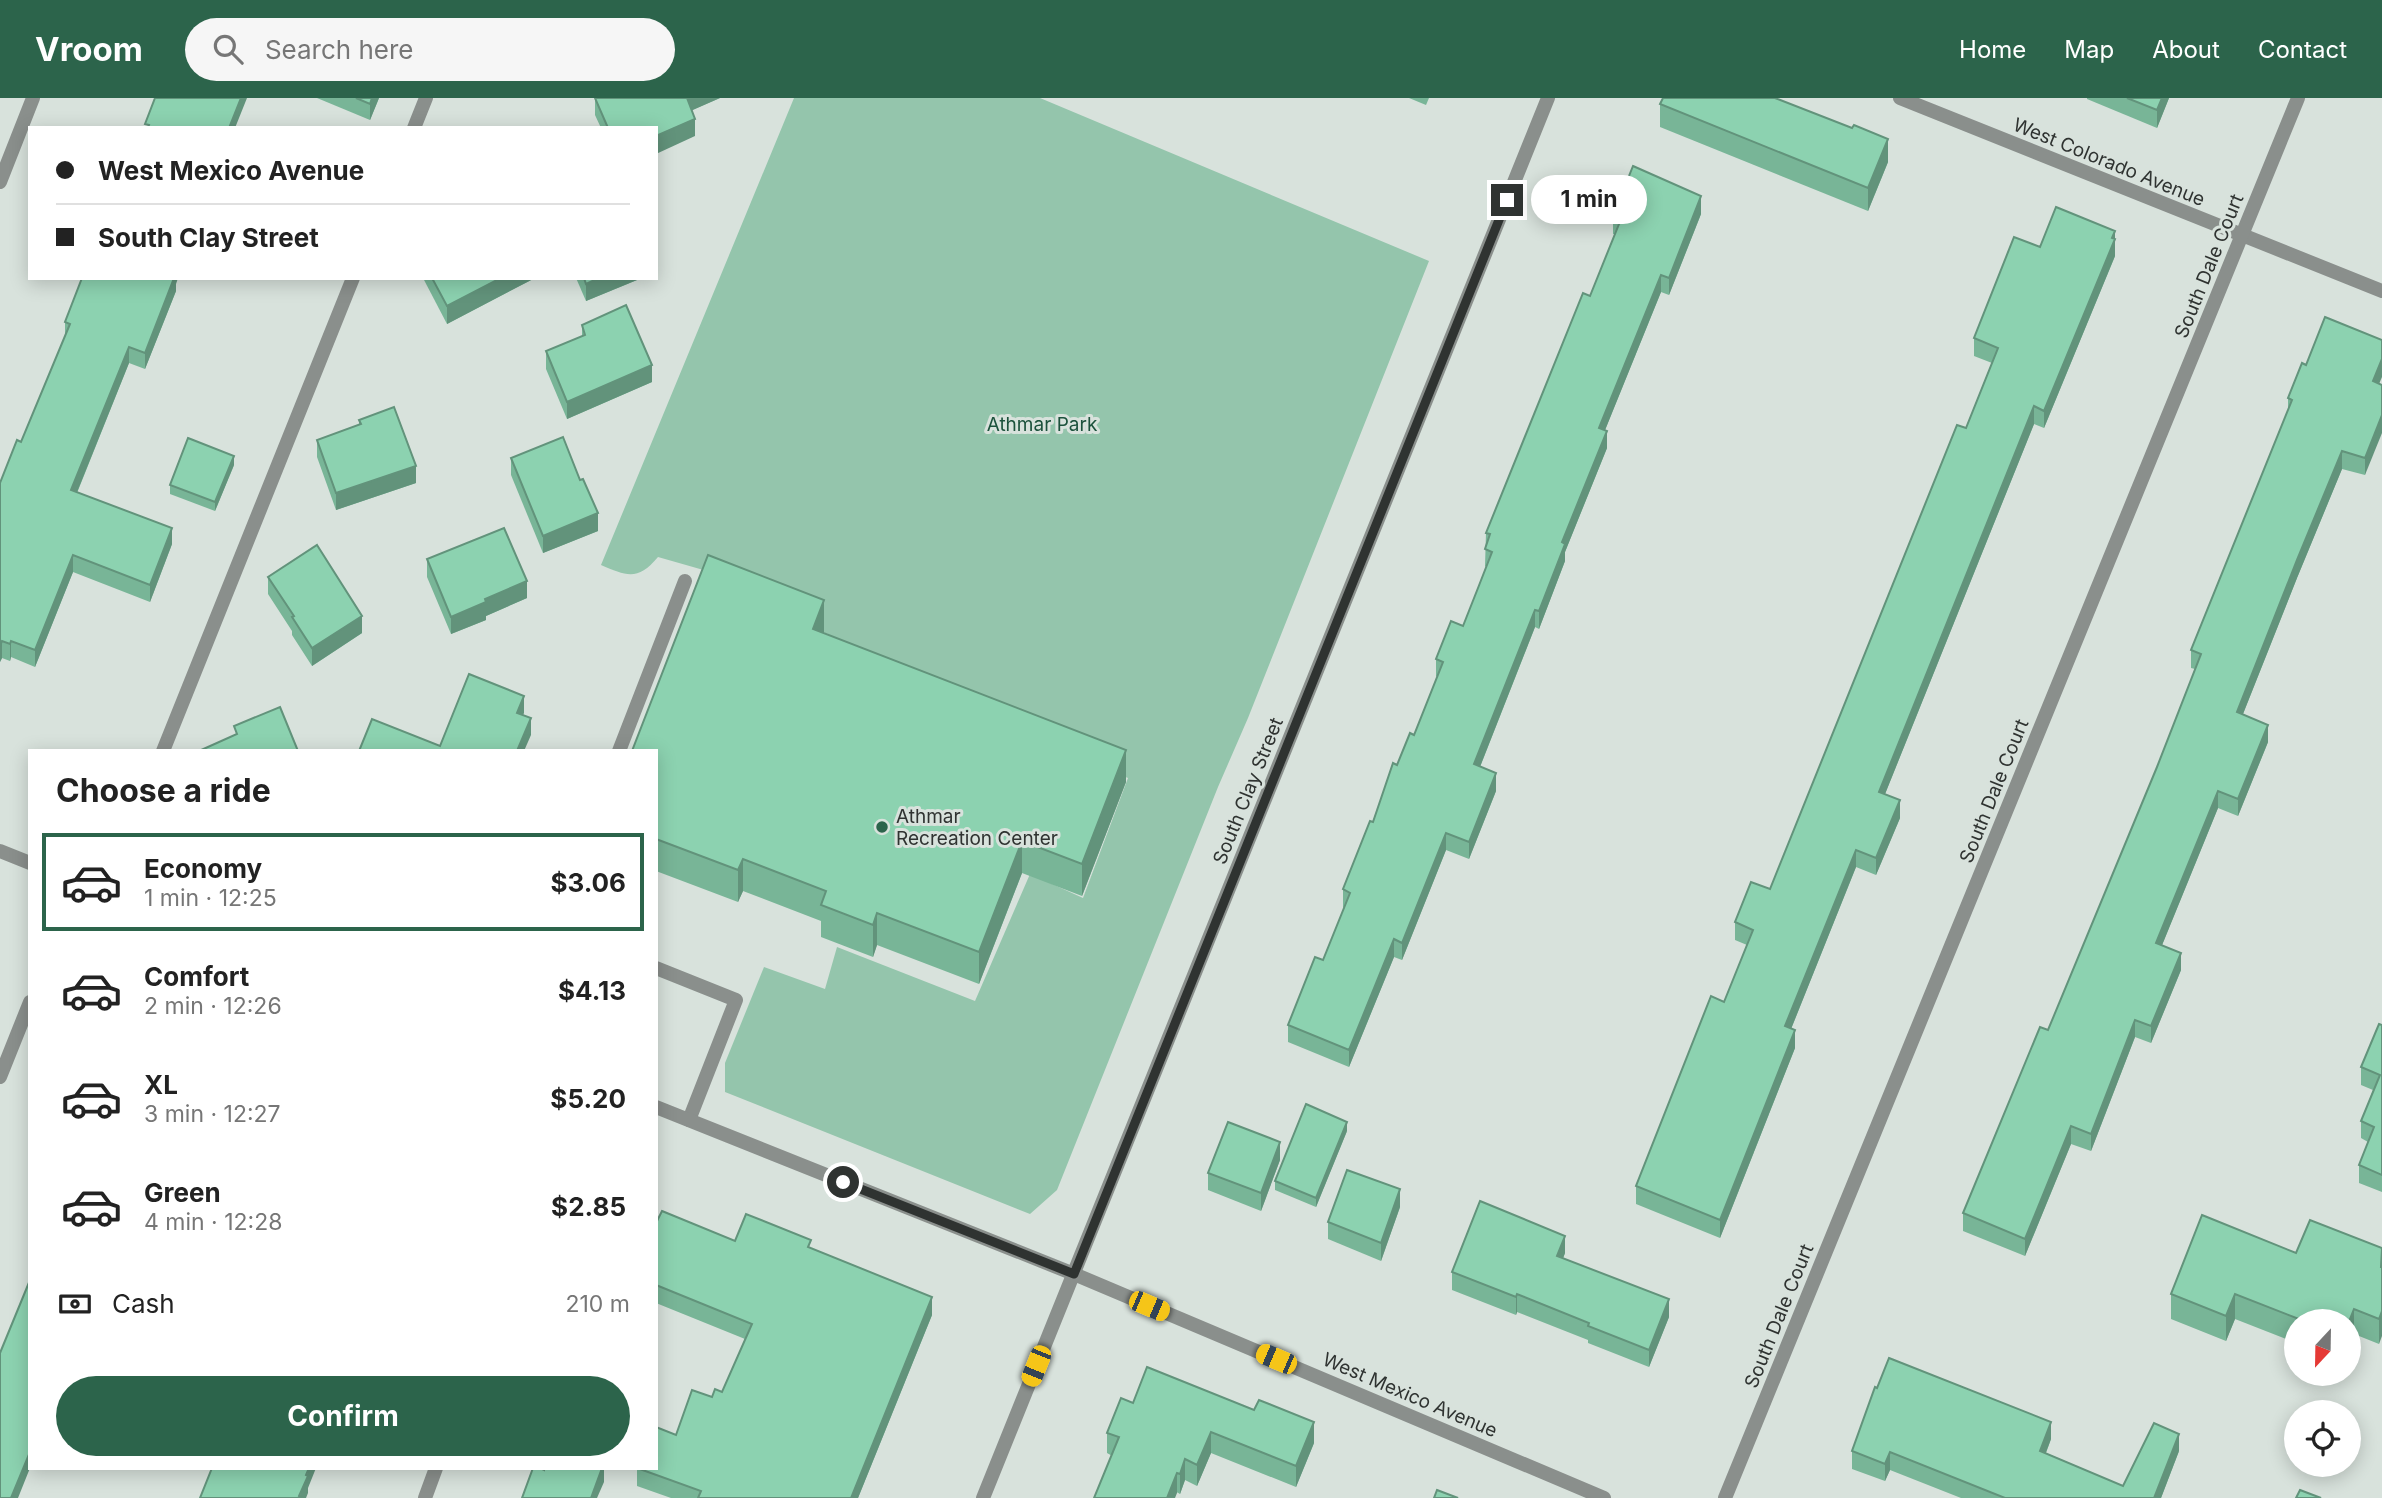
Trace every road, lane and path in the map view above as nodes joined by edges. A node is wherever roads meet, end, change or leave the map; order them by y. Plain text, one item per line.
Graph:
1 (33, 98) edge
2 (426, 98) edge
3 (1548, 98) edge
4 (1900, 98) edge
5 (2298, 98) edge
6 (1927, 103) edge
7 (415, 126) edge
8 (0, 182) edge
9 (2242, 237) junction
10 (352, 280) edge
11 (2382, 291) edge
12 (685, 581) dead end
13 (164, 749) edge
14 (621, 749) edge
15 (0, 851) edge
16 (28, 862) edge
17 (658, 969) edge
18 (28, 1007) edge
19 (0, 1077) edge
20 (658, 1108) edge
21 (689, 1120) junction
22 (1074, 1274) junction
23 (435, 1470) edge
24 (425, 1498) edge
25 (983, 1498) edge
26 (1604, 1498) edge
27 (1725, 1498) edge

1 - 8 street
2 - 7 street
3 - 22 street, South Clay Street
4 - 6 street, West Colorado Avenue
5 - 9 street, South Dale Court
6 - 9 street, West Colorado Avenue
9 - 11 street, West Colorado Avenue
9 - 27 street, South Dale Court
10 - 13 street
12 - 14 street
15 - 16 street
17 - 21 street
18 - 19 street
20 - 21 street, West Mexico Avenue
21 - 22 street, West Mexico Avenue
22 - 25 street, South Clay Street
22 - 26 street, West Mexico Avenue
23 - 24 street

